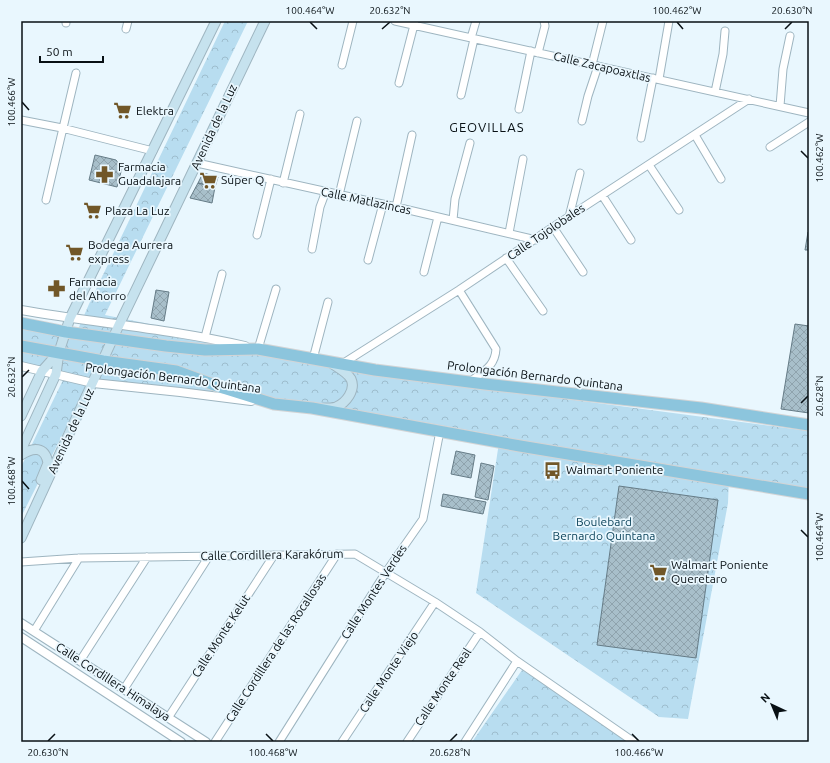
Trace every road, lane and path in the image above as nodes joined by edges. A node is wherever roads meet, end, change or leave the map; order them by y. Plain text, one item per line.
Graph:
1 (128, 21) edge
2 (216, 21) edge
3 (264, 21) edge
4 (353, 21) edge
5 (395, 21) edge
6 (476, 21) edge
7 (544, 21) edge
8 (603, 21) edge
9 (669, 21) edge
10 (415, 23) edge
11 (126, 29) dead end
12 (725, 31) dead end
13 (790, 36) dead end
14 (472, 38) junction
15 (535, 52) junction
16 (342, 65) dead end
17 (595, 65) junction
18 (76, 73) dead end
19 (656, 79) junction
20 (399, 83) dead end
21 (715, 92) junction
22 (461, 95) dead end
23 (749, 100) junction
24 (780, 106) junction
25 (519, 109) dead end
26 (809, 113) edge
27 (300, 114) dead end
28 (21, 120) edge
29 (357, 121) dead end
30 (582, 122) dead end
31 (809, 122) edge
32 (62, 128) junction
33 (412, 135) dead end
34 (695, 135) junction
35 (641, 138) dead end
36 (470, 143) dead end
37 (770, 147) dead end
38 (153, 151) junction
39 (523, 159) dead end
40 (197, 163) junction
41 (649, 165) junction
42 (580, 173) dead end
43 (271, 179) junction
44 (721, 179) dead end
45 (283, 183) junction
46 (326, 191) junction
47 (339, 195) junction
48 (602, 195) junction
49 (46, 200) dead end
50 (383, 204) junction
51 (396, 207) junction
52 (679, 210) dead end
53 (438, 217) junction
54 (569, 217) junction
55 (453, 220) junction
56 (553, 227) junction
57 (509, 233) junction
58 (257, 235) dead end
59 (536, 240) junction
60 (631, 240) dead end
61 (312, 249) dead end
62 (506, 258) junction
63 (368, 260) dead end
64 (424, 272) dead end
65 (583, 272) dead end
66 (222, 274) dead end
67 (276, 289) dead end
68 (459, 290) junction
69 (328, 302) dead end
70 (21, 310) edge
71 (543, 311) dead end
72 (70, 318) junction
73 (21, 324) edge
74 (119, 325) junction
75 (66, 332) junction
76 (205, 337) junction
77 (113, 339) junction
78 (21, 346) edge
79 (258, 349) junction
80 (59, 352) junction
81 (313, 359) junction
82 (104, 361) junction
83 (330, 363) junction
84 (342, 364) junction
85 (21, 366) edge
86 (42, 371) junction
87 (56, 374) junction
88 (471, 381) junction
89 (93, 383) junction
90 (274, 404) junction
91 (312, 408) junction
92 (21, 416) edge
93 (809, 425) edge
94 (440, 431) junction
95 (21, 450) edge
96 (21, 455) edge
97 (809, 494) edge
98 (21, 527) edge
99 (21, 538) edge
100 (337, 554) junction
101 (274, 555) junction
102 (209, 556) junction
103 (147, 557) junction
104 (79, 558) junction
105 (21, 562) edge
106 (386, 572) junction
107 (435, 602) junction
108 (21, 622) edge
109 (34, 631) junction
110 (480, 632) junction
111 (21, 637) edge
112 (80, 661) junction
113 (517, 661) junction
114 (124, 689) junction
115 (168, 718) junction
116 (181, 742) edge
117 (206, 742) edge
118 (215, 742) edge
119 (279, 742) edge
120 (342, 742) edge
121 (407, 742) edge
122 (465, 742) edge
123 (634, 742) edge

1 - 11 street
2 - 38 main road
3 - 40 main road, Avenida de la Luz
4 - 16 street
5 - 10 street, Calle Zacapoaxtlas
6 - 14 street
7 - 15 street
8 - 17 street
9 - 19 street
10 - 14 street, Calle Zacapoaxtlas
10 - 20 street
12 - 21 street
13 - 24 street
14 - 15 street, Calle Zacapoaxtlas
14 - 22 street
15 - 17 street, Calle Zacapoaxtlas
15 - 25 street
17 - 19 street, Calle Zacapoaxtlas
17 - 30 street
18 - 32 street
19 - 21 street, Calle Zacapoaxtlas
19 - 35 street
21 - 23 street, Calle Zacapoaxtlas
23 - 24 street, Calle Zacapoaxtlas
23 - 34 street, Calle Tojolobales
24 - 26 street, Calle Zacapoaxtlas
27 - 45 street
28 - 32 street
29 - 47 street
31 - 37 street
32 - 38 street
32 - 49 street
33 - 51 street
34 - 41 street, Calle Tojolobales
34 - 44 street
36 - 55 street
38 - 72 main road
39 - 57 street
40 - 43 street, Calle Matlazincas
40 - 74 main road, Avenida de la Luz
41 - 48 street, Calle Tojolobales
41 - 52 street
42 - 54 street
43 - 45 street, Calle Matlazincas
43 - 58 street
45 - 46 street, Calle Matlazincas
46 - 47 street, Calle Matlazincas
46 - 61 street
47 - 50 street, Calle Matlazincas
48 - 54 street, Calle Tojolobales
48 - 60 street
50 - 51 street, Calle Matlazincas
50 - 63 street
51 - 53 street, Calle Matlazincas
53 - 55 street, Calle Matlazincas
53 - 64 street
54 - 56 street, Calle Tojolobales
55 - 57 street, Calle Matlazincas
56 - 59 street, Calle Tojolobales
56 - 65 street
57 - 59 street, Calle Matlazincas
59 - 62 street, Calle Tojolobales
62 - 68 street, Calle Tojolobales
62 - 71 street
66 - 76 street
67 - 79 street
68 - 84 street, Calle Tojolobales
68 - 88 street
69 - 81 street
70 - 72 street, Prolongación Bernardo Quintana
72 - 74 street, Prolongación Bernardo Quintana
72 - 75 main road
73 - 75 main road, Prolongación Bernardo Quintana
74 - 76 street, Prolongación Bernardo Quintana
74 - 77 main road, Avenida de la Luz
75 - 77 main road, Prolongación Bernardo Quintana
75 - 80 main road
76 - 79 street, Prolongación Bernardo Quintana
77 - 79 main road, Prolongación Bernardo Quintana
77 - 82 main road, Avenida de la Luz
78 - 80 main road, Prolongación Bernardo Quintana
79 - 81 main road, Prolongación Bernardo Quintana
80 - 82 main road, Prolongación Bernardo Quintana
80 - 86 main road
80 - 87 main road
81 - 83 main road, Prolongación Bernardo Quintana
82 - 89 main road, Avenida de la Luz
82 - 90 main road, Prolongación Bernardo Quintana
83 - 84 main road, Prolongación Bernardo Quintana
83 - 91 main road
84 - 88 main road, Prolongación Bernardo Quintana
85 - 86 street, Prolongación Bernardo Quintana
86 - 87 street, Prolongación Bernardo Quintana
86 - 92 main road
87 - 89 street, Prolongación Bernardo Quintana
87 - 95 main road
88 - 93 main road, Prolongación Bernardo Quintana
89 - 90 street, Prolongación Bernardo Quintana
89 - 99 main road, Avenida de la Luz
90 - 91 main road, Prolongación Bernardo Quintana
91 - 94 main road, Prolongación Bernardo Quintana
94 - 97 main road, Prolongación Bernardo Quintana
94 - 106 street, Calle Montes Verdes
96 - 98 main road
100 - 101 street, Calle Cordillera Karakórum
100 - 106 street, Calle Cordillera Karakórum
100 - 118 street, Calle Cordillera de las Rocallosas
101 - 102 street, Calle Cordillera Karakórum
101 - 115 street, Calle Monte Kelut
102 - 103 street, Calle Cordillera Karakórum
102 - 114 street
103 - 104 street, Calle Cordillera Karakórum
103 - 112 street
104 - 105 street, Calle Cordillera Karakórum
104 - 109 street
106 - 107 street, Calle Cordillera Karakórum
106 - 119 street, Calle Montes Verdes
107 - 110 street, Calle Cordillera Karakórum
107 - 120 street, Calle Monte Viejo
108 - 109 street, Calle Cordillera Himalaya
109 - 112 street, Calle Cordillera Himalaya
110 - 113 street, Calle Cordillera Karakórum
110 - 121 street, Calle Monte Real
111 - 116 street, Calle Cordillera Himalaya
112 - 114 street, Calle Cordillera Himalaya
113 - 122 street
113 - 123 street, Calle Cordillera Karakórum
114 - 115 street, Calle Cordillera Himalaya
115 - 117 street, Calle Cordillera Himalaya

